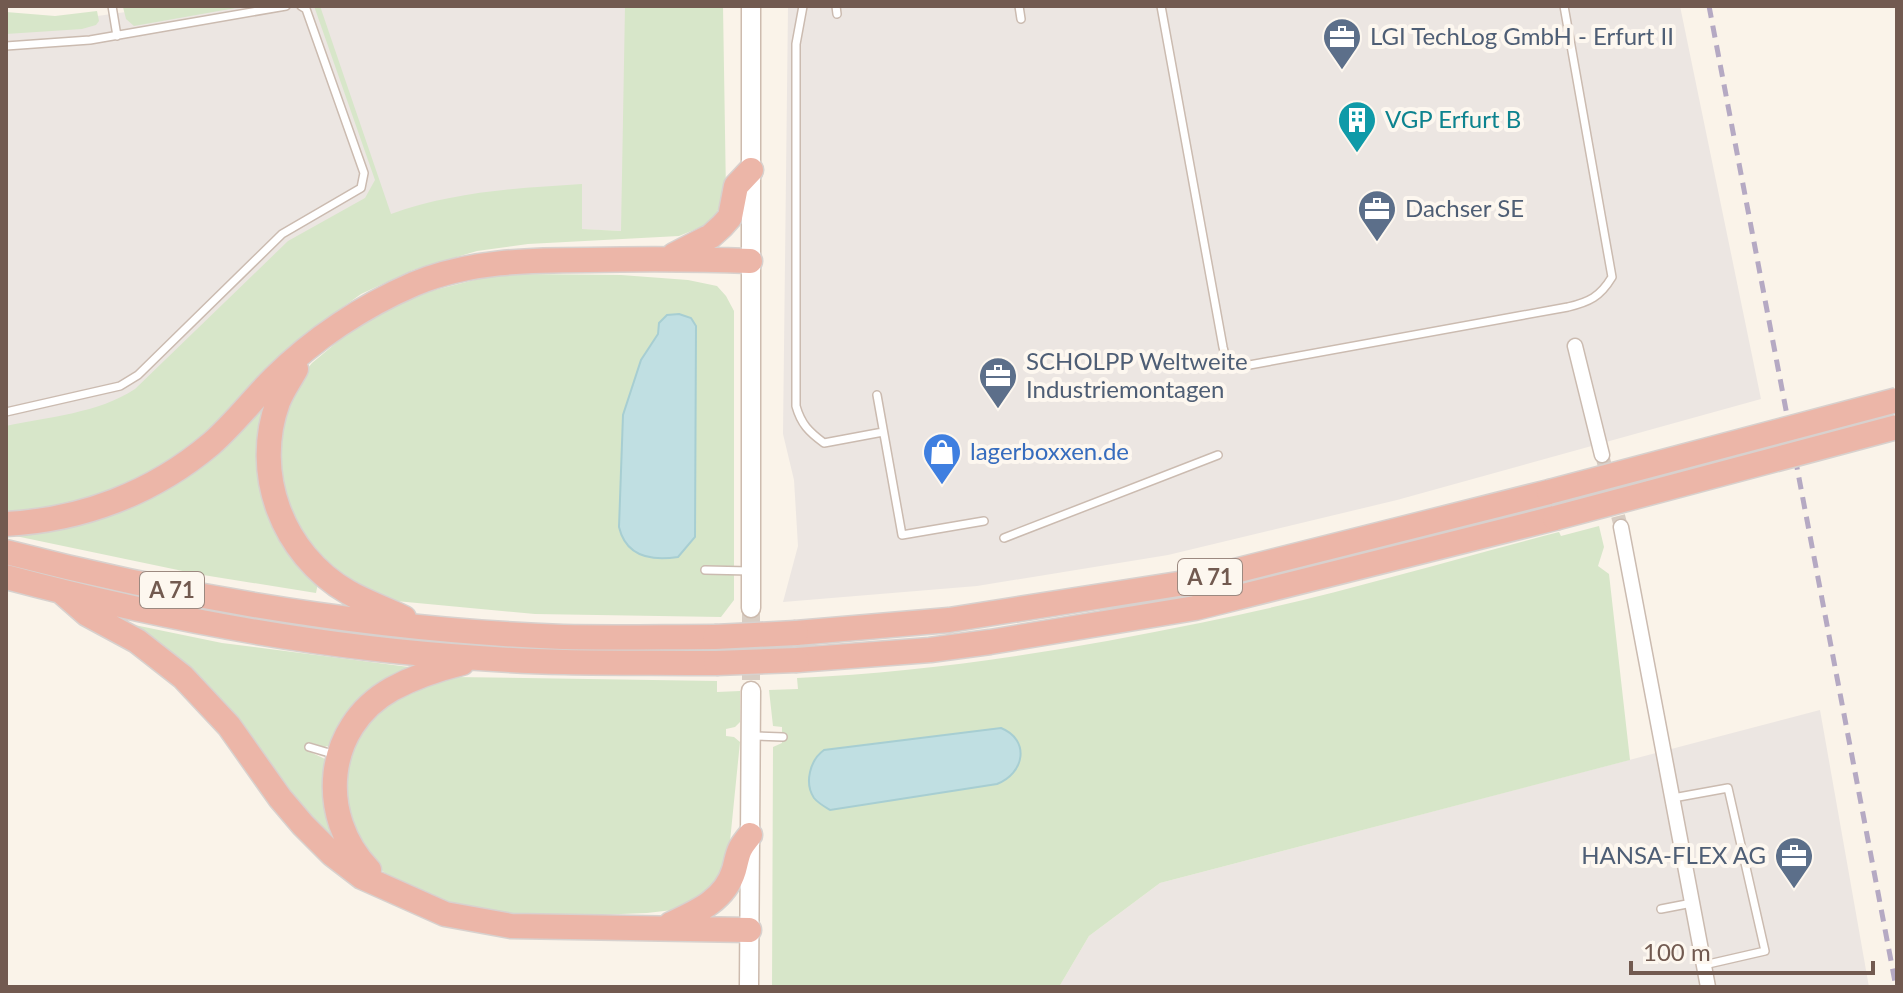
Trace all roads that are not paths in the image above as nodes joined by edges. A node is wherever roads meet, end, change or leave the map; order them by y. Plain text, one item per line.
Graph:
1 (112, 6) edge
2 (286, 6) edge
3 (301, 6) edge
4 (751, 6) edge
5 (803, 6) edge
6 (1019, 6) edge
7 (1161, 6) edge
8 (1564, 6) edge
9 (1021, 19) dead end
10 (117, 36) junction
11 (6, 46) edge
12 (751, 170) junction
13 (668, 258) junction
14 (750, 261) junction
15 (1575, 346) dead end
16 (304, 354) junction
17 (877, 395) dead end
18 (1897, 400) edge
19 (6, 412) edge
20 (1897, 427) edge
21 (883, 432) junction
22 (1218, 455) dead end
23 (1602, 455) tunnel mouth
24 (984, 521) dead end
25 (6, 524) edge
26 (1621, 527) tunnel mouth
27 (1004, 538) dead end
28 (6, 552) edge
29 (705, 570) dead end
30 (750, 571) junction
31 (6, 577) edge
32 (63, 593) junction
33 (751, 608) tunnel mouth
34 (424, 627) junction
35 (480, 659) junction
36 (751, 691) tunnel mouth
37 (751, 736) junction
38 (783, 737) dead end
39 (309, 747) dead end
40 (338, 756) junction
41 (1672, 798) junction
42 (750, 835) junction
43 (388, 889) junction
44 (1692, 903) junction
45 (1661, 909) dead end
46 (664, 927) junction
47 (749, 930) junction
48 (1704, 965) junction
49 (749, 987) edge
50 (1708, 987) edge

1 - 10 lane
2 - 10 lane
3 - 19 lane
4 - 12 main road
5 - 21 lane
6 - 9 lane
7 - 8 lane
10 - 11 lane
12 - 13 highway
12 - 14 main road
13 - 14 highway
13 - 16 highway
14 - 30 main road
15 - 23 street
16 - 25 highway
16 - 34 highway
17 - 21 lane
18 - 34 highway, A 71, bridge
20 - 35 highway, A 71, bridge
21 - 24 lane
22 - 27 lane
26 - 41 street
28 - 34 highway, A 71
29 - 30 lane
30 - 33 main road
31 - 32 highway, A 71
32 - 35 highway, A 71
32 - 43 highway
35 - 40 highway
36 - 37 main road
37 - 38 lane
37 - 42 main road
39 - 40 lane
40 - 43 highway
41 - 44 street
41 - 48 lane
42 - 46 highway
42 - 47 main road
43 - 46 highway
44 - 45 lane
44 - 48 street
46 - 47 highway
47 - 49 main road
48 - 50 street

